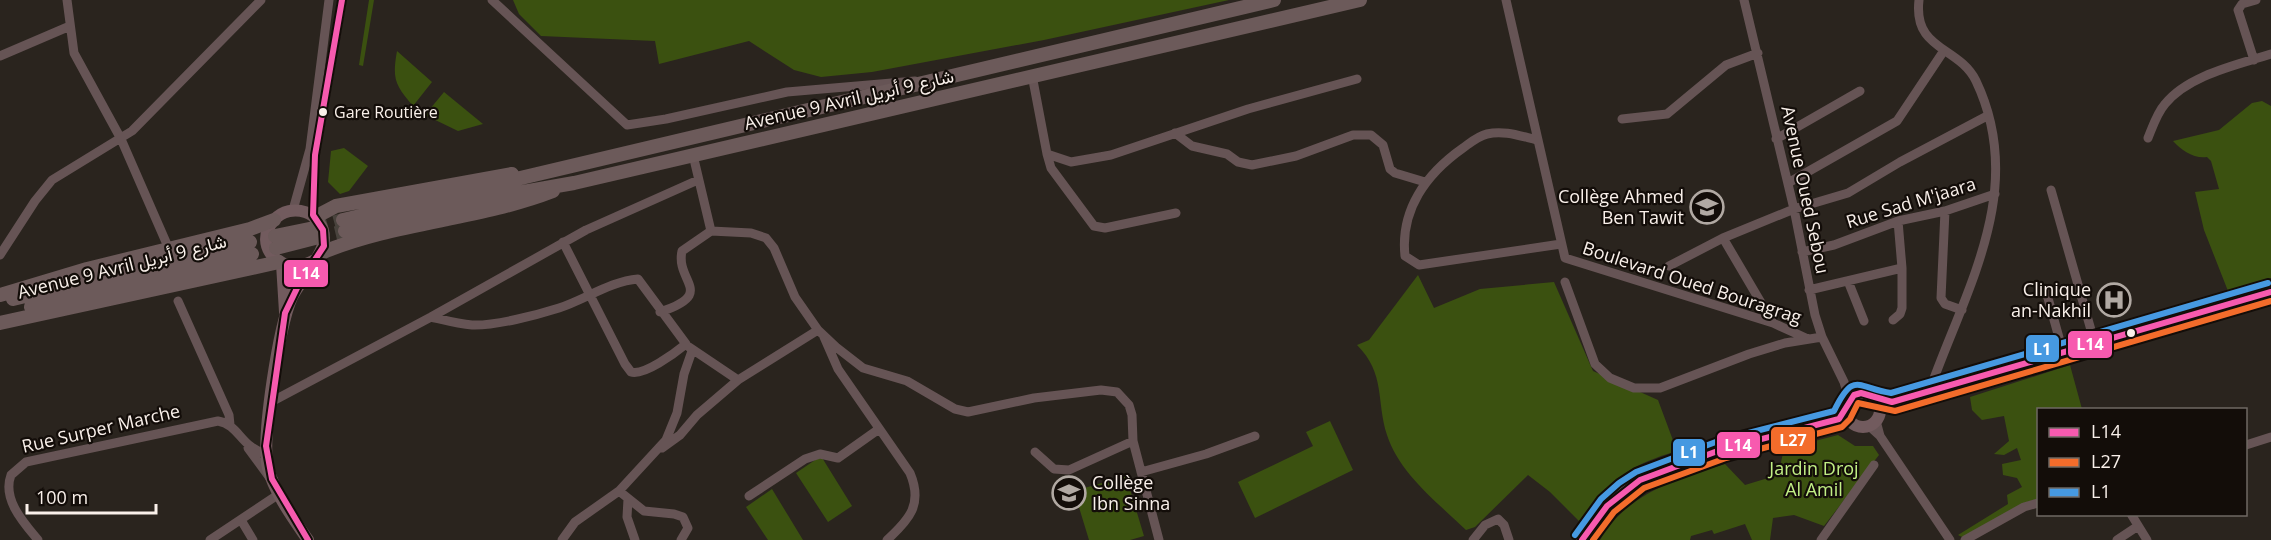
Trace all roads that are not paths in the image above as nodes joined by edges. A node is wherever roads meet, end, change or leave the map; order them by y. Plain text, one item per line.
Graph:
1 (67, 0) edge
2 (261, 0) edge
3 (329, 0) edge
4 (342, 0) edge
5 (492, 0) edge
6 (1274, 0) edge
7 (1360, 0) edge
8 (1506, 0) edge
9 (1744, 0) edge
10 (1919, 0) edge
11 (2256, 0) edge
12 (70, 26) junction
13 (1943, 51) junction
14 (1758, 53) junction
15 (2271, 54) edge
16 (0, 56) edge
17 (2254, 60) junction
18 (1032, 75) junction
19 (1357, 79) dead end
20 (926, 81) junction
21 (1860, 91) dead end
22 (1986, 116) junction
23 (1622, 119) dead end
24 (1175, 133) junction
25 (2148, 138) dead end
26 (121, 139) junction
27 (1776, 139) junction
28 (1537, 140) junction
29 (1047, 153) junction
30 (693, 155) junction
31 (559, 169) junction
32 (698, 180) junction
33 (1425, 182) junction
34 (574, 183) junction
35 (1788, 183) junction
36 (2051, 190) dead end
37 (1995, 194) junction
38 (1794, 209) junction
39 (293, 210) junction
40 (1945, 211) junction
41 (1176, 213) dead end
42 (274, 220) junction
43 (1898, 221) junction
44 (314, 225) junction
45 (711, 231) junction
46 (1723, 238) junction
47 (275, 242) dead end
48 (563, 242) junction
49 (1561, 244) junction
50 (169, 249) junction
51 (1802, 252) junction
52 (0, 255) edge
53 (318, 256) junction
54 (280, 263) junction
55 (1669, 266) dead end
56 (1902, 268) junction
57 (1848, 281) junction
58 (1565, 282) dead end
59 (1809, 290) junction
60 (2046, 291) dead end
61 (0, 295) edge
62 (591, 295) junction
63 (2270, 295) edge
64 (178, 301) dead end
65 (0, 303) edge
66 (1962, 310) junction
67 (660, 312) junction
68 (285, 313) junction
69 (0, 315) edge
70 (431, 317) junction
71 (1893, 320) dead end
72 (1864, 321) dead end
73 (0, 323) edge
74 (1773, 323) junction
75 (820, 333) junction
76 (1822, 338) junction
77 (1808, 339) junction
78 (2095, 344) junction
79 (689, 347) junction
80 (2063, 352) junction
81 (738, 380) junction
82 (1929, 392) junction
83 (1853, 396) junction
84 (1877, 399) junction
85 (271, 402) junction
86 (1892, 402) junction
87 (1844, 417) junction
88 (1875, 420) junction
89 (230, 425) junction
90 (879, 429) junction
91 (1255, 436) dead end
92 (2271, 437) edge
93 (1134, 441) junction
94 (2247, 445) edge
95 (247, 446) junction
96 (657, 451) junction
97 (1035, 452) dead end
98 (266, 454) junction
99 (1875, 465) dead end
100 (1141, 472) junction
101 (272, 479) junction
102 (619, 491) junction
103 (279, 494) junction
104 (749, 496) dead end
105 (628, 498) junction
106 (2037, 503) edge
107 (2132, 516) edge
108 (241, 520) junction
109 (2138, 526) junction
110 (38, 540) edge
111 (210, 540) edge
112 (253, 540) edge
113 (308, 540) edge
114 (562, 540) edge
115 (635, 540) edge
116 (681, 540) edge
117 (887, 540) edge
118 (1159, 540) edge
119 (1473, 540) edge
120 (1509, 540) edge
121 (1582, 540) edge
122 (1821, 540) edge
123 (1950, 540) edge
124 (1965, 540) edge
125 (2117, 540) edge
126 (2147, 540) edge

1 - 12 street
2 - 26 street
3 - 39 street
4 - 44 street
5 - 20 street
6 - 20 highway, Avenue 9 Avril شارع 9 أبريل
7 - 18 highway, Avenue 9 Avril شارع 9 أبريل
8 - 28 street
9 - 14 street, Avenue Oued Sebou
10 - 13 street
11 - 17 street
12 - 16 street
12 - 26 street
13 - 22 street
13 - 35 street
14 - 23 street
14 - 27 street, Avenue Oued Sebou
15 - 17 street
17 - 25 street
18 - 29 street
18 - 30 highway, Avenue 9 Avril شارع 9 أبريل
19 - 24 street
20 - 31 highway, Avenue 9 Avril شارع 9 أبريل
21 - 27 street
22 - 37 street
22 - 38 street
24 - 29 street
24 - 33 street
26 - 50 street
26 - 52 street
27 - 35 street, Avenue Oued Sebou
28 - 33 street
28 - 49 street
29 - 41 street
30 - 32 street
30 - 34 highway, Avenue 9 Avril شارع 9 أبريل
31 - 34 highway, Avenue 9 Avril شارع 9 أبريل
31 - 44 highway
32 - 45 street
32 - 48 street
33 - 49 street
34 - 53 highway
35 - 38 street, Avenue Oued Sebou
36 - 78 street
37 - 40 street, Rue Sad M'jaara
37 - 66 street
38 - 46 street
38 - 51 street, Avenue Oued Sebou
39 - 42 main road
39 - 44 main road
40 - 43 street, Rue Sad M'jaara
40 - 66 street
42 - 50 highway
42 - 54 main road
43 - 51 street, Rue Sad M'jaara
43 - 56 street
44 - 47 highway
44 - 53 main road
45 - 67 street
45 - 75 street
46 - 55 street
46 - 74 street
48 - 62 street
48 - 70 street
49 - 74 street, Boulevard Oued Bouragrag
50 - 61 highway
51 - 59 street, Avenue Oued Sebou
53 - 54 main road
53 - 68 main road
54 - 68 main road
54 - 73 highway
56 - 57 street
56 - 71 street
57 - 59 street
57 - 72 street
58 - 77 street
59 - 76 street, Avenue Oued Sebou
60 - 80 street
62 - 67 street
62 - 70 street
62 - 79 street
63 - 78 main road
64 - 89 street
65 - 69 highway, Avenue 9 Avril شارع 9 أبريل
66 - 82 street
67 - 79 street
68 - 85 main road
70 - 85 street
74 - 77 street, Boulevard Oued Bouragrag
75 - 81 street
75 - 90 street
75 - 93 street
76 - 77 street
76 - 83 street, Avenue Oued Sebou
78 - 80 main road
79 - 81 street
79 - 96 street
80 - 82 main road
81 - 96 street
82 - 86 main road
83 - 84 main road
83 - 87 main road
84 - 86 main road
84 - 88 main road
85 - 98 main road
86 - 88 main road
87 - 88 main road
87 - 121 main road
88 - 123 street
89 - 95 street
89 - 110 street, Rue Surper Marche
90 - 104 street
90 - 117 street
91 - 100 street
92 - 94 street
93 - 97 street
93 - 100 street
95 - 98 street
95 - 101 street
96 - 102 street
98 - 101 main road
99 - 122 street
100 - 118 street
101 - 103 main road
102 - 105 street
102 - 114 street
103 - 108 street
103 - 113 main road
105 - 115 street
105 - 116 street
106 - 124 street
107 - 109 street
108 - 111 street
108 - 112 street
109 - 125 street
109 - 126 street
119 - 120 street

